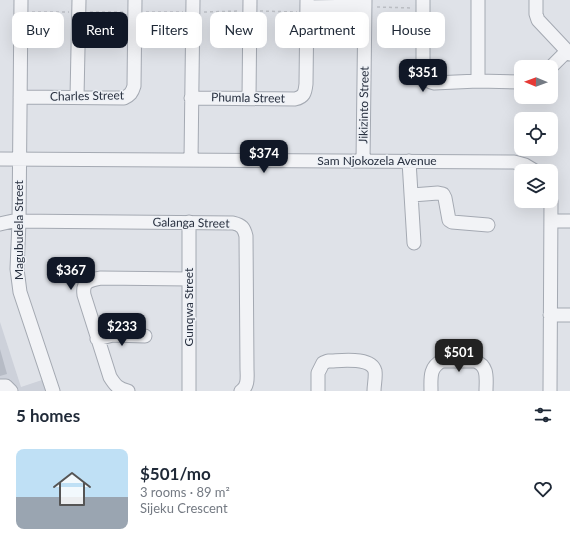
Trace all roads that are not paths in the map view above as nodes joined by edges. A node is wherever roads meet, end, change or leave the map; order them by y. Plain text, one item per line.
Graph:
1 (478, 0) edge
2 (536, 0) edge
3 (365, 3) edge
4 (423, 4) edge
5 (250, 5) edge
6 (21, 6) edge
7 (79, 6) edge
8 (135, 6) edge
9 (193, 6) edge
10 (308, 6) edge
11 (569, 52) edge
12 (558, 61) edge
13 (478, 80) junction
14 (514, 82) edge
15 (77, 97) junction
16 (20, 98) junction
17 (191, 98) junction
18 (249, 98) junction
19 (0, 159) edge
20 (19, 159) junction
21 (191, 160) junction
22 (363, 161) junction
23 (409, 161) junction
24 (521, 164) edge
25 (412, 195) junction
26 (551, 208) edge
27 (551, 221) junction
28 (570, 221) edge
29 (19, 222) junction
30 (189, 222) junction
31 (0, 224) edge
32 (488, 225) dead end
33 (414, 243) dead end
34 (189, 278) junction
35 (550, 315) junction
36 (570, 315) edge
37 (145, 336) dead end
38 (97, 339) junction
39 (0, 386) edge
40 (48, 390) edge
41 (11, 391) edge
42 (128, 391) edge
43 (189, 391) edge
44 (241, 391) edge
45 (318, 391) edge
46 (374, 391) edge
47 (431, 391) edge
48 (486, 391) edge
49 (550, 391) edge

1 - 13 street
2 - 11 street
3 - 10 street
3 - 22 street, Jikizinto Street
4 - 13 street
5 - 18 street
6 - 16 street, Magubudela Street
7 - 15 street
8 - 15 street, Charles Street
9 - 17 street
10 - 18 street, Phumla Street
11 - 12 street
13 - 14 street
15 - 16 street, Charles Street
16 - 20 street, Magubudela Street
17 - 18 street, Phumla Street
17 - 21 street
19 - 20 street, Sam Njokozela Avenue
20 - 21 street, Sam Njokozela Avenue
20 - 29 street, Magubudela Street
21 - 22 street, Sam Njokozela Avenue
22 - 23 street, Sam Njokozela Avenue
23 - 24 street, Sam Njokozela Avenue
23 - 25 street
25 - 32 street
25 - 33 street
26 - 27 street
27 - 28 street
27 - 35 street
29 - 30 street, Galanga Street
29 - 31 street, Galanga Street
29 - 40 street, Magubudela Street
30 - 34 street, Gunqwa Street
30 - 44 street, Galanga Street
34 - 38 street
34 - 43 street, Gunqwa Street
35 - 36 street
35 - 49 street
37 - 38 street
38 - 42 street
39 - 41 street
45 - 46 street
47 - 48 street

